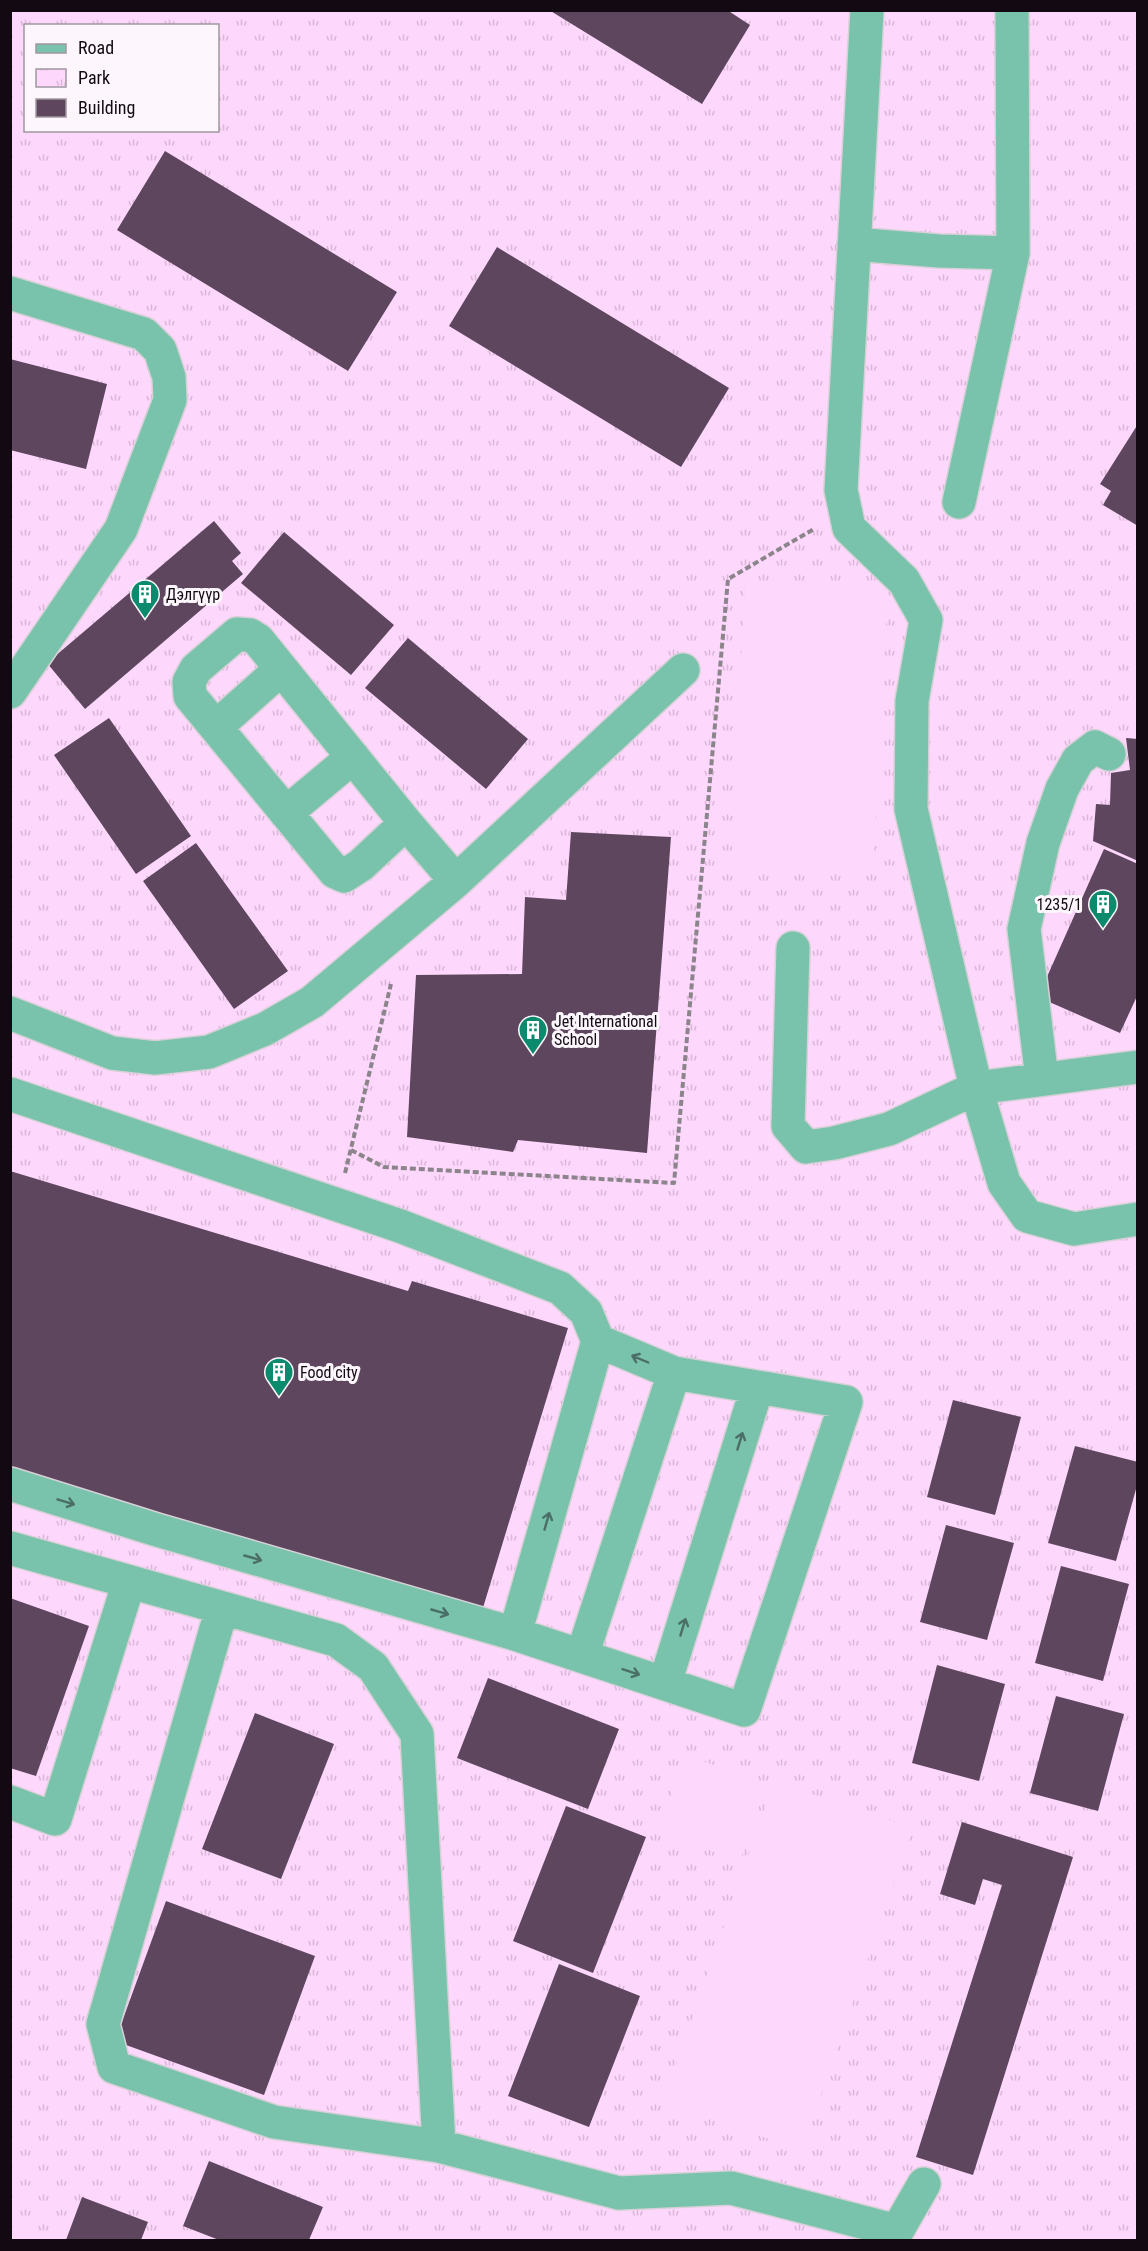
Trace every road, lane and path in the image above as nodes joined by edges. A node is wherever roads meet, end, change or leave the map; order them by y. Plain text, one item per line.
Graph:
1 (867, 10) edge
2 (1012, 10) edge
3 (854, 244) junction
4 (1014, 253) junction
5 (10, 293) edge
6 (959, 502) dead end
7 (846, 511) junction
8 (281, 669) junction
9 (683, 670) dead end
10 (10, 692) edge
11 (216, 726) junction
12 (1109, 754) dead end
13 (353, 757) junction
14 (286, 813) junction
15 (406, 823) junction
16 (456, 881) junction
17 (793, 948) dead end
18 (391, 984) dead end
19 (10, 1013) edge
20 (1137, 1067) edge
21 (1042, 1079) junction
22 (976, 1088) junction
23 (10, 1094) edge
24 (351, 1150) junction
25 (345, 1174) dead end
26 (1137, 1219) edge
27 (598, 1341) junction
28 (674, 1373) junction
29 (757, 1388) junction
30 (10, 1484) edge
31 (10, 1548) edge
32 (129, 1582) junction
33 (222, 1608) junction
34 (515, 1634) junction
35 (582, 1656) junction
36 (665, 1683) junction
37 (10, 1802) edge
38 (440, 2146) junction
39 (924, 2184) dead end

1 - 3 street
2 - 4 street
3 - 4 street
3 - 7 street
4 - 6 street
5 - 10 street
7 - 22 street
7 - 24 path
8 - 11 street
8 - 11 street
8 - 13 street
9 - 16 street
11 - 14 street
12 - 21 street
13 - 14 street
13 - 15 street
14 - 15 street
15 - 16 street
16 - 19 street
17 - 22 street
18 - 24 path
20 - 21 street
21 - 22 street
22 - 26 street
23 - 27 street
24 - 25 path
28 -> 27 street
34 -> 27 street
28 - 29 street
28 - 35 street
36 -> 29 street
29 - 36 street
30 -> 34 street
31 - 32 street
32 - 33 street
32 - 37 street
33 - 38 street
33 - 38 street
34 - 35 street
35 -> 36 street
38 - 39 street

